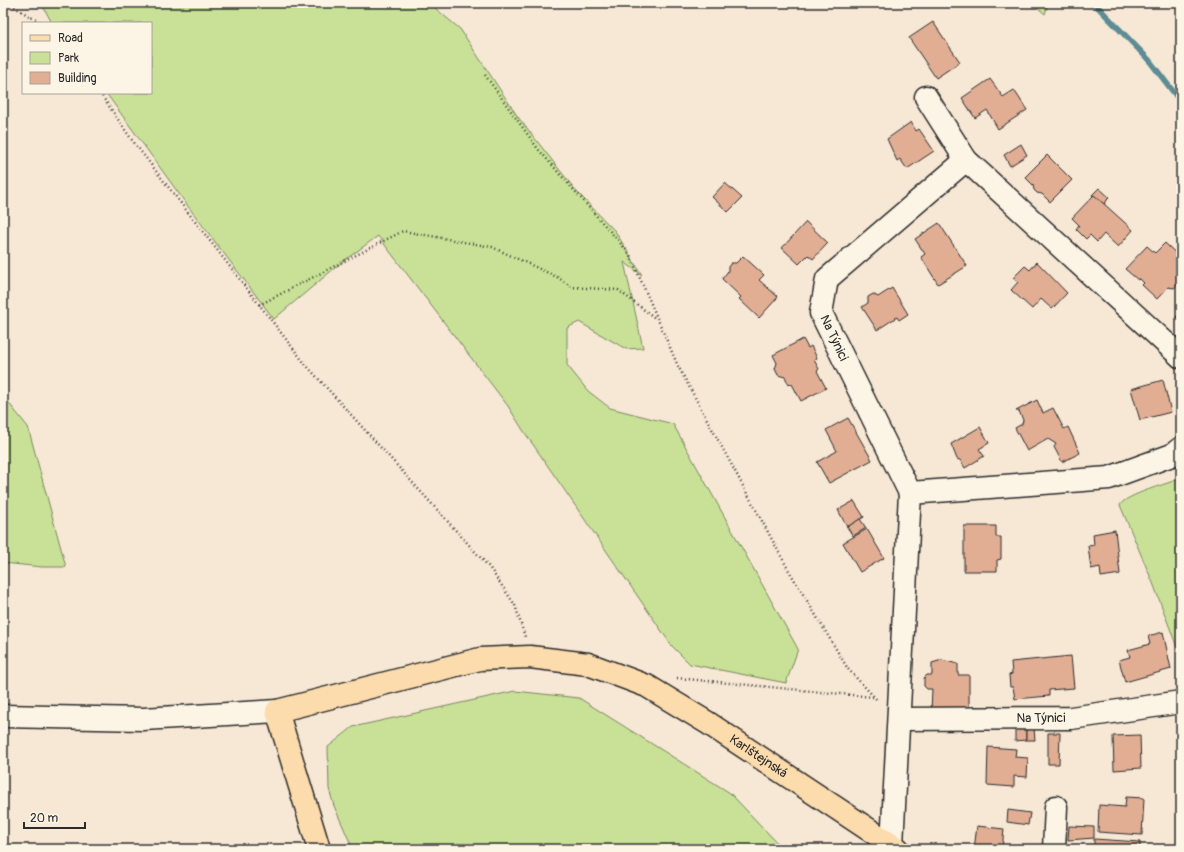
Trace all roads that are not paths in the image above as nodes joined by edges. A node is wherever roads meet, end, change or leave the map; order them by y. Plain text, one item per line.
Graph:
1 (926, 97) dead end
2 (966, 160) junction
3 (1181, 356) edge
4 (1181, 448) edge
5 (910, 493) junction
6 (1181, 702) edge
7 (277, 711) junction
8 (3, 716) edge
9 (900, 719) junction
10 (1056, 807) dead end
11 (895, 847) edge
12 (319, 849) edge
13 (1054, 849) edge

1 - 2 street
2 - 3 street
2 - 5 street, Na Týnici
4 - 5 street
5 - 9 street, Na Týnici
6 - 9 street, Na Týnici
7 - 8 street
7 - 11 main road, Karlštejnská
7 - 12 main road
9 - 11 street, Na Týnici
10 - 13 street

